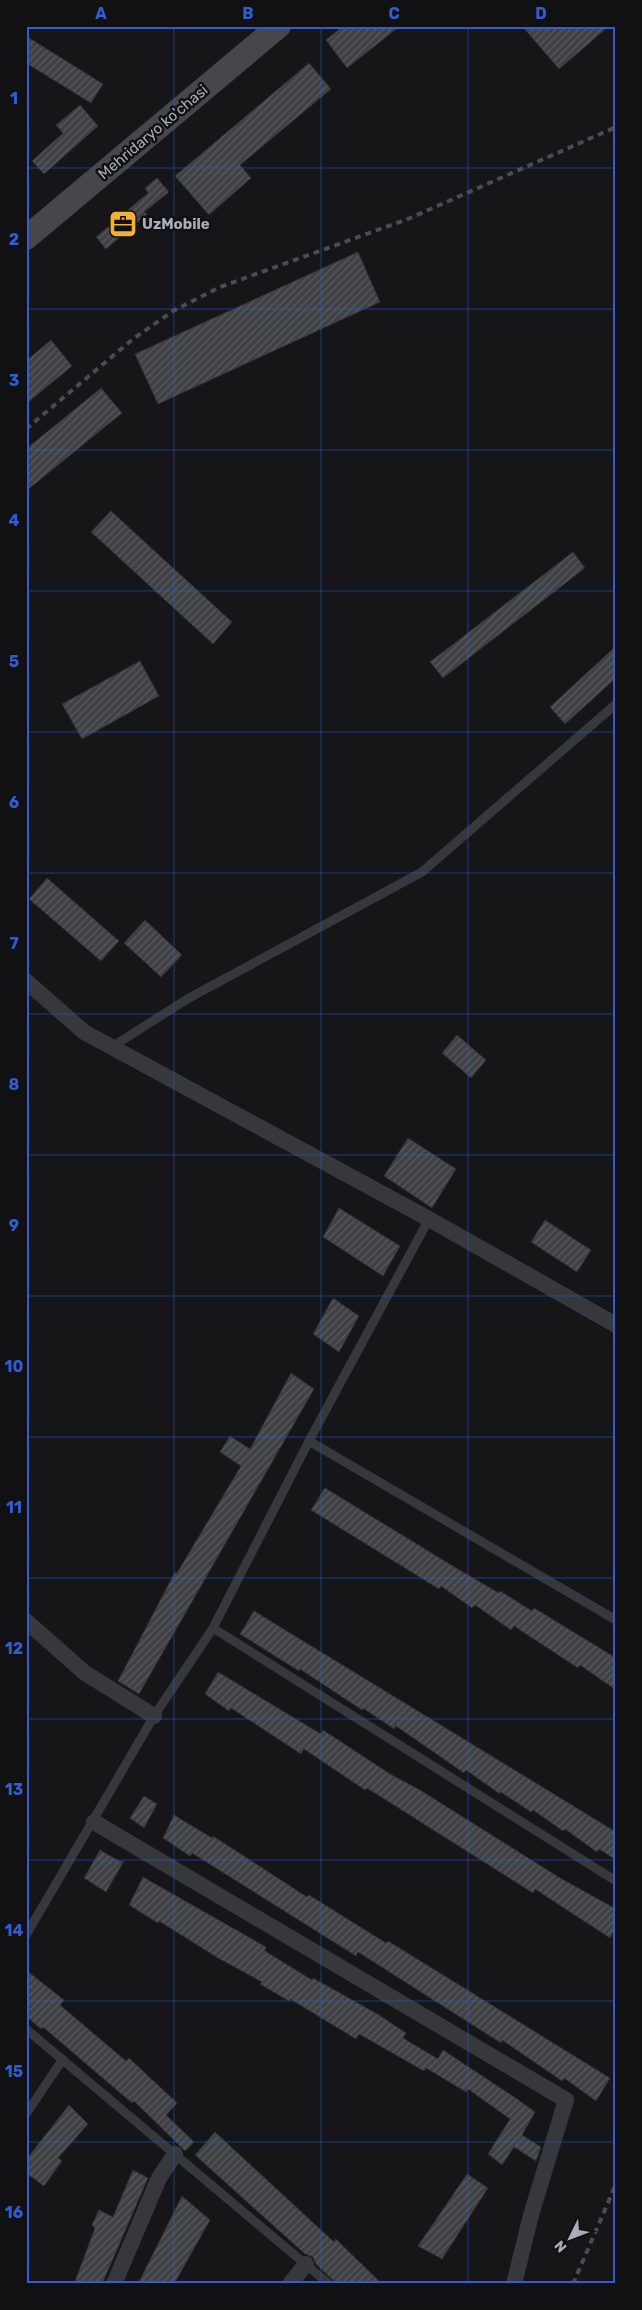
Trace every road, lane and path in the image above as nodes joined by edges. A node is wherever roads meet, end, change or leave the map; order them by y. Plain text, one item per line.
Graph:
1 (279, 26) edge
2 (26, 238) edge
3 (616, 704) edge
4 (26, 981) edge
5 (110, 1048) junction
6 (429, 1219) junction
7 (616, 1325) edge
8 (309, 1440) junction
9 (616, 1620) edge
10 (26, 1621) edge
11 (213, 1628) junction
12 (154, 1716) junction
13 (94, 1822) junction
14 (616, 1881) edge
15 (26, 1935) edge
16 (26, 2030) edge
17 (63, 2059) junction
18 (26, 2114) edge
19 (175, 2154) junction
20 (306, 2264) junction
21 (114, 2284) edge
22 (290, 2284) edge
23 (329, 2284) edge
24 (514, 2284) edge

1 - 2 main road, Мehridaryo ko'chasi
3 - 5 lane
4 - 5 street
5 - 6 street
6 - 7 street
6 - 8 lane
8 - 9 lane
8 - 11 lane
10 - 12 street
11 - 12 lane
11 - 14 lane
12 - 13 lane
13 - 15 lane
13 - 24 street
16 - 17 lane
17 - 18 lane
17 - 19 lane
19 - 20 lane
19 - 21 street
20 - 22 street
20 - 23 lane

